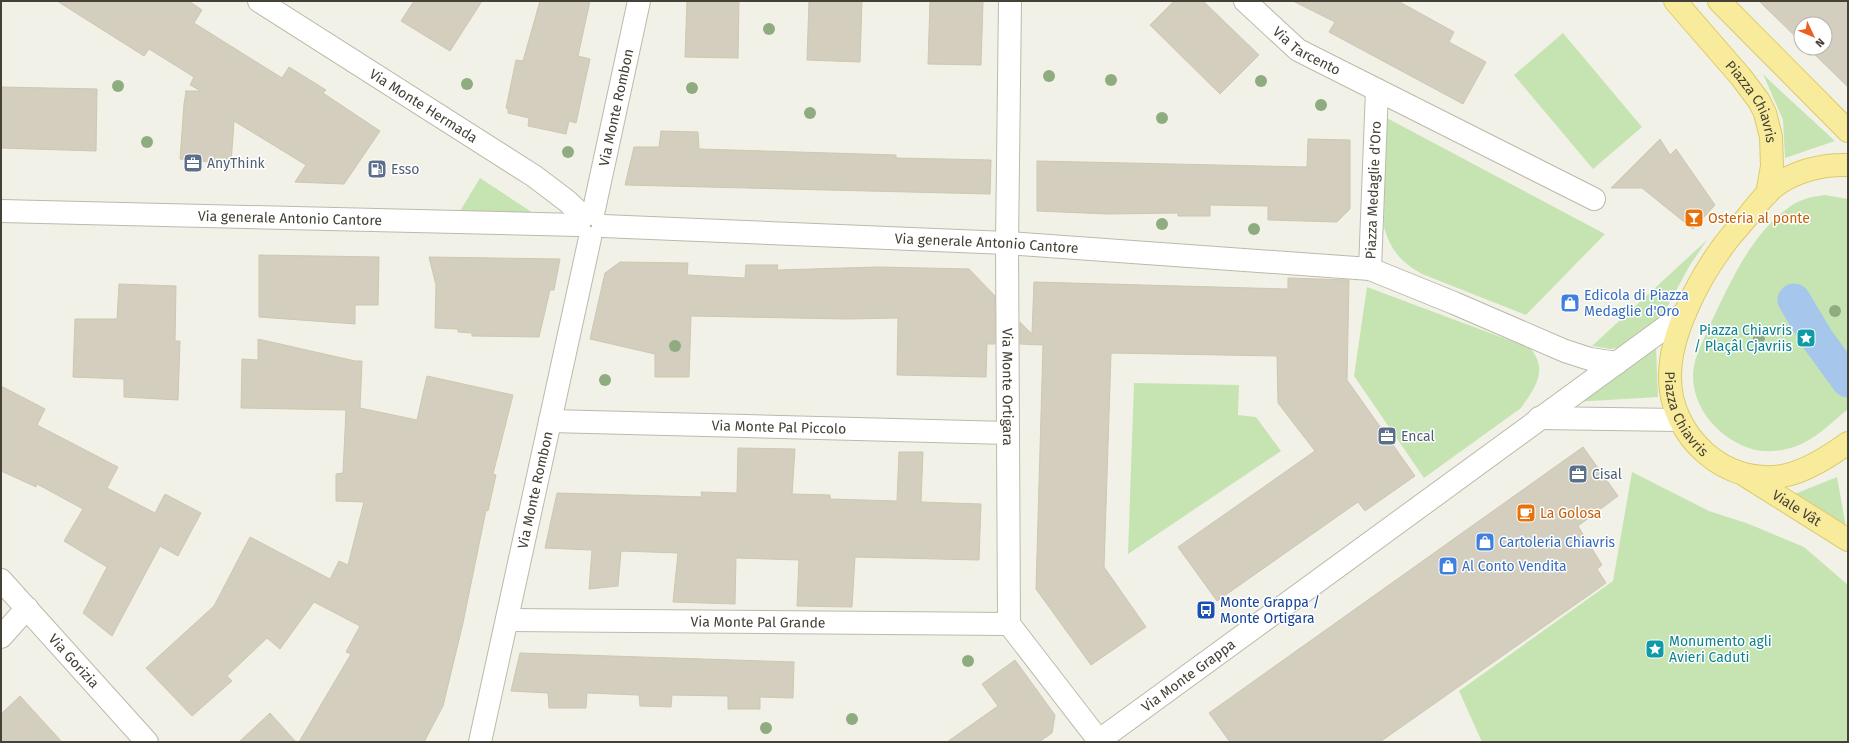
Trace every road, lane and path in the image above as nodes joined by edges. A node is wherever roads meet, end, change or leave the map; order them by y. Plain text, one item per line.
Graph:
1 (259, 1) edge
2 (639, 1) edge
3 (1010, 1) edge
4 (1245, 1) edge
5 (1675, 1) edge
6 (1719, 1) edge
7 (1377, 90) junction
8 (1848, 131) edge
9 (1848, 165) edge
10 (1767, 194) junction
11 (1594, 199) dead end
12 (1, 210) edge
13 (590, 224) junction
14 (1007, 244) junction
15 (1370, 269) junction
16 (1686, 313) junction
17 (1617, 363) junction
18 (1539, 418) junction
19 (1679, 420) junction
20 (550, 422) junction
21 (1008, 433) junction
22 (1848, 450) edge
23 (1746, 476) junction
24 (1848, 540) edge
25 (1, 580) edge
26 (27, 608) junction
27 (507, 620) junction
28 (1009, 624) junction
29 (1, 637) edge
30 (1099, 741) edge
31 (147, 742) edge
32 (480, 742) edge

1 - 13 street, Via Monte Hermada
2 - 13 street, Via Monte Rombon
3 - 14 street, Via Monte Ortigara
4 - 7 street, Via Tarcento
5 - 10 main road, Piazza Chiavris
6 - 8 main road
7 - 11 street
7 - 15 street, Piazza Medaglie d'Oro
9 - 10 main road, Piazza Chiavris
10 - 16 main road, Piazza Chiavris
12 - 13 street, Via generale Antonio Cantore
13 - 14 street, Via generale Antonio Cantore
13 - 20 street, Via Monte Rombon
14 - 15 street, Via generale Antonio Cantore
14 - 21 street, Via Monte Ortigara
15 - 17 street, Piazza Medaglie d'Oro
16 - 17 street
16 - 19 main road, Piazza Chiavris
17 - 18 street
18 - 19 street
18 - 30 street, Via Monte Grappa
19 - 23 main road, Piazza Chiavris
20 - 21 street, Via Monte Pal Piccolo
20 - 27 street, Via Monte Rombon
21 - 28 street, Via Monte Ortigara
22 - 23 main road, Piazza Chiavris
23 - 24 main road, Viale Vât
25 - 26 street, Via Gorizia
26 - 29 street
26 - 31 street, Via Gorizia
27 - 28 street, Via Monte Pal Grande
27 - 32 street, Via Monte Rombon
28 - 30 street

